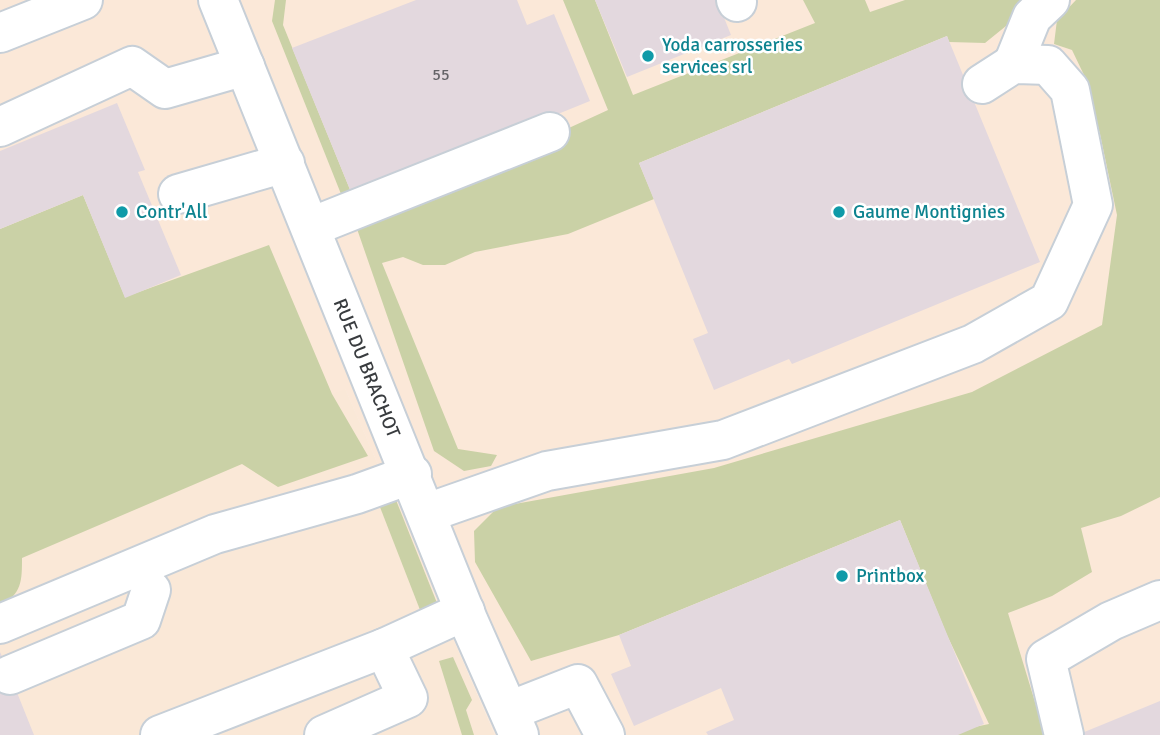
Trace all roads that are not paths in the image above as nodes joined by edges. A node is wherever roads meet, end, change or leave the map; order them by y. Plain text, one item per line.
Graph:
1 (83, 0) edge
2 (218, 0) edge
3 (1049, 0) edge
4 (0, 33) edge
5 (245, 66) junction
6 (0, 127) edge
7 (550, 132) dead end
8 (285, 163) junction
9 (178, 194) dead end
10 (311, 227) junction
11 (412, 474) junction
12 (426, 513) junction
13 (188, 545) junction
14 (1160, 600) edge
15 (465, 611) junction
16 (0, 624) edge
17 (384, 648) junction
18 (5, 663) edge
19 (514, 723) edge
20 (160, 735) edge
21 (324, 735) edge
22 (605, 735) edge
23 (1064, 735) edge

1 - 4 street
2 - 5 street, RUE DU BRACHOT
3 - 12 street
5 - 6 street
5 - 8 street, RUE DU BRACHOT
7 - 10 street
8 - 9 street
8 - 10 street, RUE DU BRACHOT
10 - 11 street, RUE DU BRACHOT
11 - 12 street, RUE DU BRACHOT
11 - 13 street
12 - 15 street, RUE DU BRACHOT
13 - 16 street
13 - 18 street
14 - 23 street
15 - 17 street
15 - 19 street, RUE DU BRACHOT
17 - 20 street
17 - 21 street
19 - 22 street

